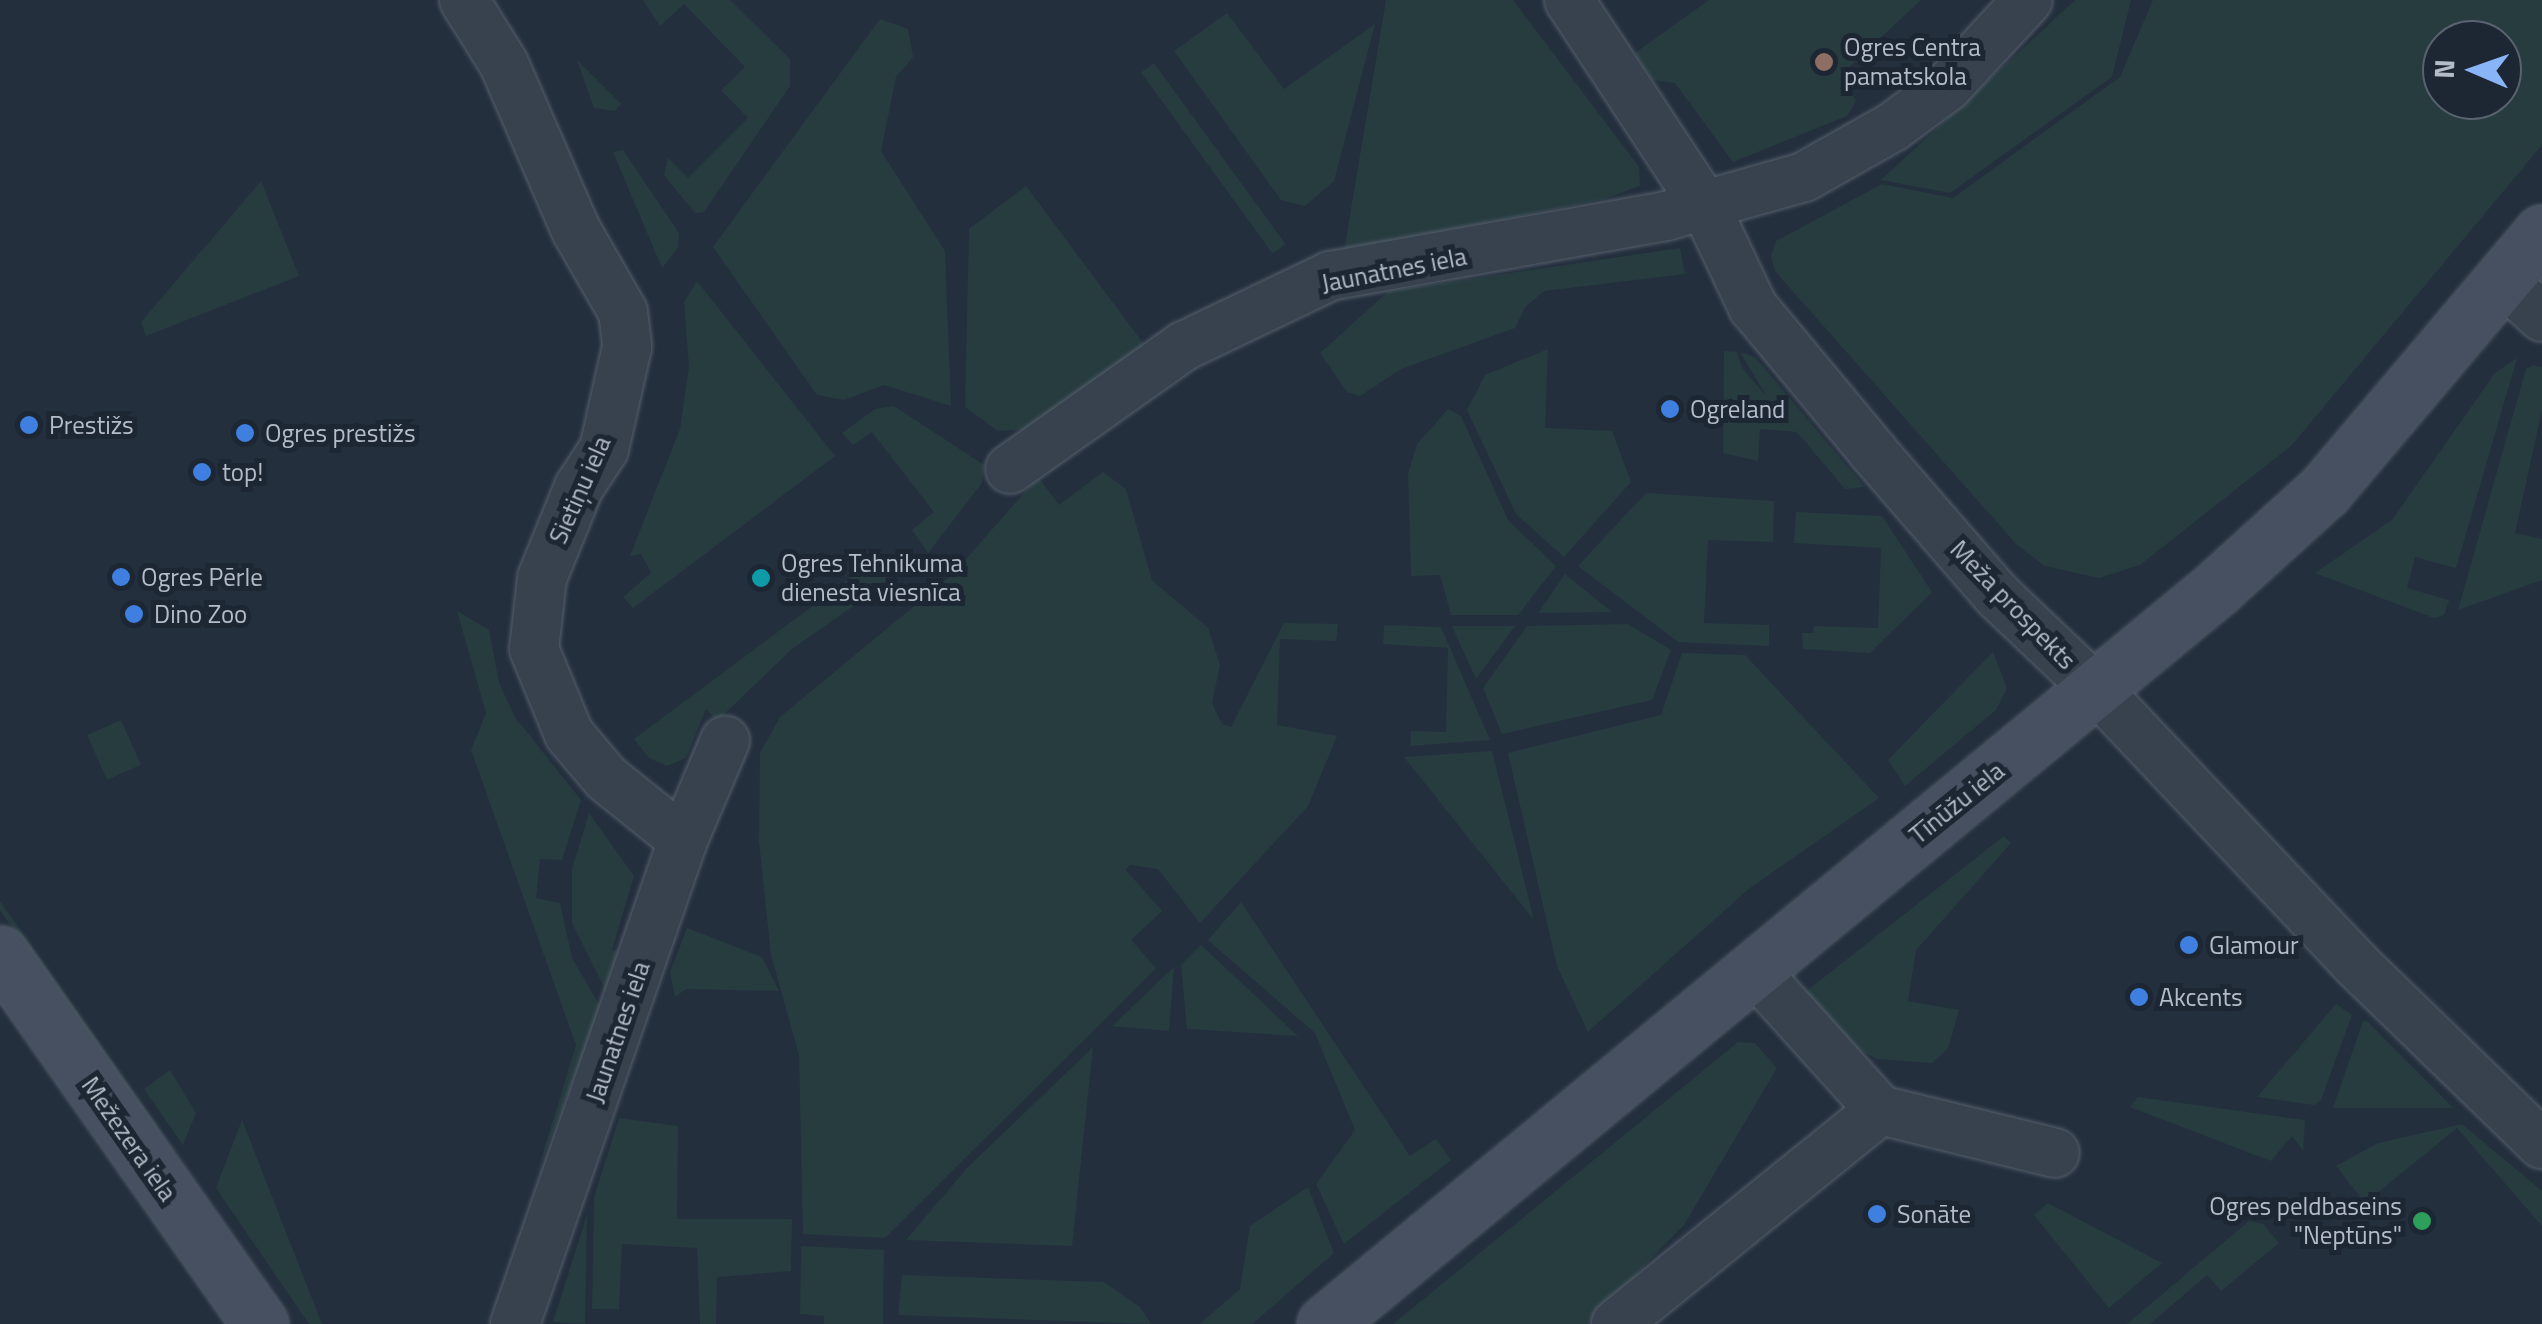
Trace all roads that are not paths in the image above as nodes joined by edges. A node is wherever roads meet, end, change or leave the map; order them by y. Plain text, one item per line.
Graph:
1 (464, 0) edge
2 (1568, 0) edge
3 (2028, 0) edge
4 (1704, 206) junction
5 (2542, 233) edge
6 (2522, 299) edge
7 (1010, 469) dead end
8 (2097, 690) junction
9 (725, 741) dead end
10 (683, 840) junction
11 (0, 954) edge
12 (1753, 969) junction
13 (1880, 1110) junction
14 (2542, 1144) edge
15 (2055, 1154) dead end
16 (260, 1324) edge
17 (515, 1324) edge
18 (1325, 1324) edge
19 (1616, 1324) edge

1 - 10 street, Sietiņu iela
2 - 4 street, Meža prospekts
3 - 4 street, Jaunatnes iela
4 - 7 street, Jaunatnes iela
4 - 8 street, Meža prospekts
5 - 6 main road, Tīnūžu iela
6 - 8 main road, Tīnūžu iela
8 - 12 main road, Tīnūžu iela
8 - 14 street, Meža prospekts
9 - 10 street, Jaunatnes iela
10 - 17 street, Jaunatnes iela
11 - 16 main road, Mežezera iela
12 - 13 street
12 - 18 main road, Tīnūžu iela
13 - 15 street
13 - 19 street

